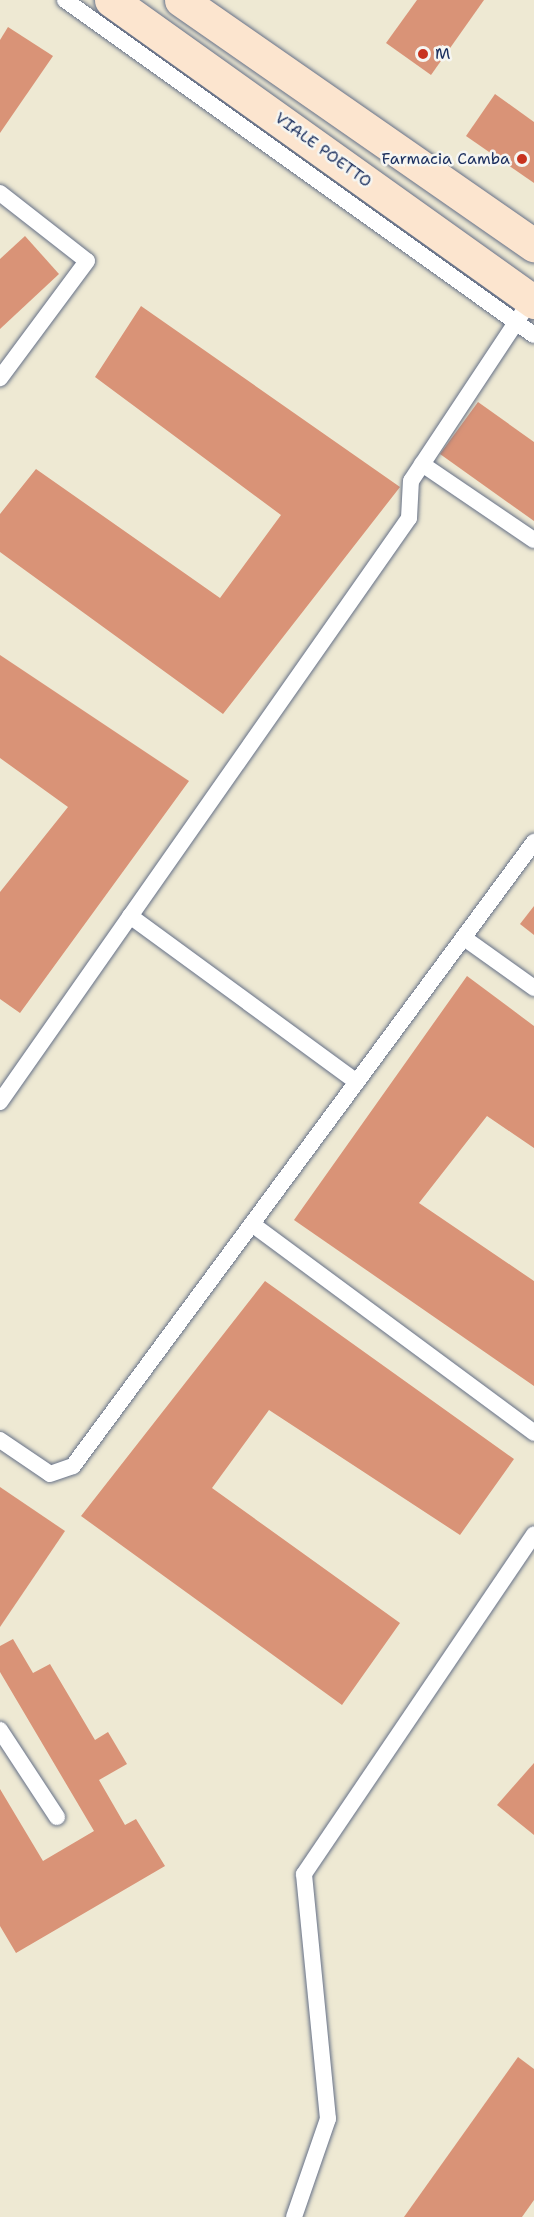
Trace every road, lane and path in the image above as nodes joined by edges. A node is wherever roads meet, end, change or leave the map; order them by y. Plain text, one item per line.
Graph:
1 (65, 0) edge
2 (111, 0) edge
3 (181, 0) edge
4 (208, 0) edge
5 (0, 193) edge
6 (534, 227) edge
7 (534, 245) edge
8 (527, 308) edge
9 (534, 335) edge
10 (0, 378) edge
11 (422, 464) junction
12 (534, 540) edge
13 (534, 843) edge
14 (130, 916) junction
15 (464, 938) junction
16 (534, 988) edge
17 (357, 1082) junction
18 (0, 1102) edge
19 (252, 1224) junction
20 (534, 1433) edge
21 (0, 1440) edge
22 (534, 1534) edge
23 (0, 1730) edge
24 (57, 1817) dead end
25 (294, 2217) edge

1 - 8 lane
2 - 8 main road, VIALE POETTO
3 - 7 main road
4 - 6 lane
5 - 10 lane
8 - 9 lane
8 - 11 lane
11 - 12 lane
11 - 14 lane
13 - 15 lane
14 - 17 lane
14 - 18 lane
15 - 16 lane
15 - 17 lane
17 - 19 lane
19 - 20 lane
19 - 21 lane
22 - 25 lane
23 - 24 lane

